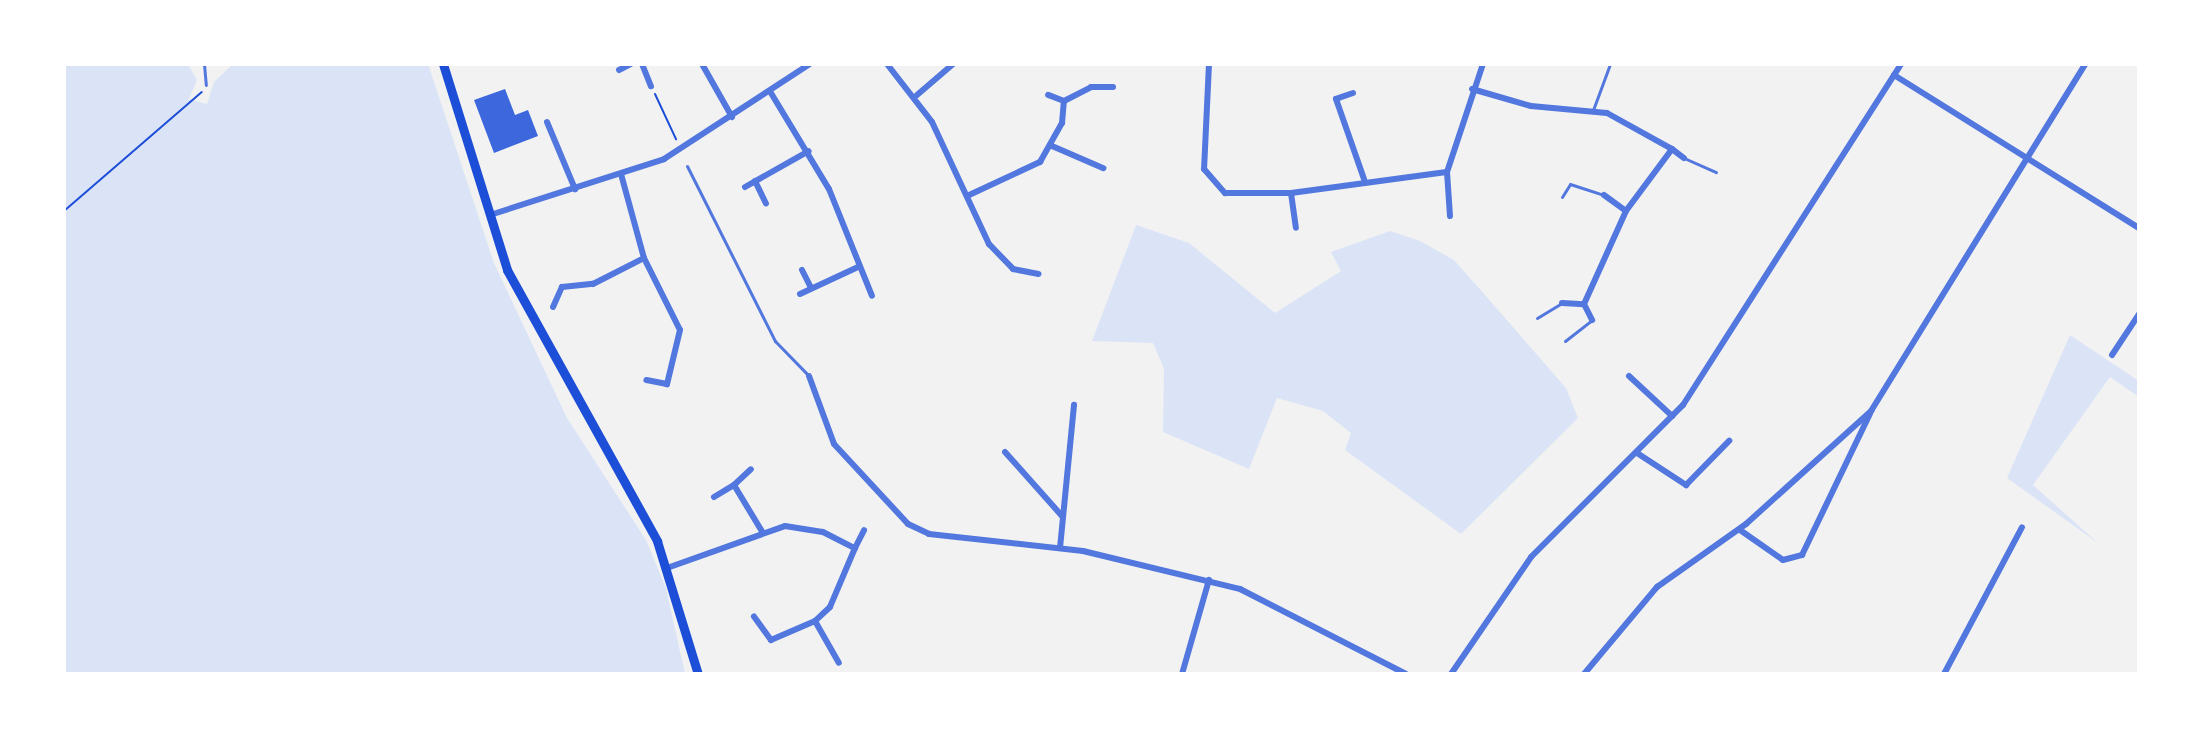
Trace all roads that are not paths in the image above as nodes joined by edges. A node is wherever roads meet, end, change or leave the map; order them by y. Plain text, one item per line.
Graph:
1 (204, 64) edge
2 (443, 64) edge
3 (631, 64) edge
4 (642, 64) edge
5 (702, 64) edge
6 (810, 64) edge
7 (887, 64) edge
8 (953, 64) edge
9 (1209, 64) edge
10 (1483, 64) edge
11 (1610, 64) edge
12 (1901, 64) edge
13 (2085, 64) edge
14 (619, 70) dead end
15 (1894, 75) junction
16 (206, 85) road end
17 (651, 86) road end
18 (1113, 87) dead end
19 (1472, 89) junction
20 (771, 93) junction
21 (1353, 93) dead end
22 (917, 95) junction
23 (1048, 95) dead end
24 (1064, 101) junction
25 (1593, 110) junction
26 (732, 117) junction
27 (547, 122) dead end
28 (1052, 146) junction
29 (1672, 149) junction
30 (809, 151) junction
31 (1684, 158) joint
32 (2026, 158) junction
33 (687, 166) dead end
34 (1103, 168) dead end
35 (1447, 172) junction
36 (1716, 172) dead end
37 (621, 174) junction
38 (1364, 179) junction
39 (755, 181) junction
40 (745, 187) dead end
41 (575, 189) junction
42 (1291, 193) junction
43 (1604, 195) joint
44 (967, 196) junction
45 (1562, 197) dead end
46 (766, 204) dead end
47 (1626, 211) junction
48 (490, 215) junction
49 (1450, 216) dead end
50 (1296, 228) dead end
51 (2139, 228) edge
52 (644, 258) junction
53 (858, 267) junction
54 (802, 270) dead end
55 (1039, 274) dead end
56 (811, 288) junction
57 (800, 294) dead end
58 (872, 296) dead end
59 (1562, 303) joint
60 (1584, 304) junction
61 (553, 307) dead end
62 (2139, 314) edge
63 (1537, 318) dead end
64 (1592, 320) joint
65 (1565, 341) dead end
66 (2112, 355) dead end
67 (809, 376) joint
68 (1629, 376) dead end
69 (646, 380) dead end
70 (1074, 405) dead end
71 (1871, 411) junction
72 (1672, 416) junction
73 (1729, 441) dead end
74 (1005, 452) dead end
75 (1637, 453) junction
76 (751, 469) dead end
77 (734, 485) junction
78 (714, 497) dead end
79 (1063, 517) junction
80 (2022, 527) dead end
81 (864, 530) dead end
82 (1740, 530) junction
83 (763, 533) junction
84 (855, 548) junction
85 (1060, 548) junction
86 (667, 568) junction
87 (1209, 580) junction
88 (754, 617) dead end
89 (815, 621) junction
90 (839, 663) dead end
91 (698, 674) edge
92 (1182, 674) edge
93 (1406, 674) edge
94 (1451, 674) edge
95 (1584, 674) edge
96 (1944, 674) edge

1 - 16 lane
2 - 48 main road
3 - 14 street
4 - 17 street
5 - 26 street
6 - 20 street
7 - 22 street
8 - 22 street
9 - 42 street
10 - 19 street
11 - 25 lane
12 - 15 street
13 - 32 street
15 - 32 street
15 - 72 street
18 - 24 street
19 - 25 street
19 - 35 street
20 - 26 street
20 - 30 street
21 - 38 street
22 - 44 street
23 - 24 street
24 - 28 street
25 - 29 street
26 - 37 street
27 - 41 street
28 - 34 street
28 - 44 street
29 - 31 street
29 - 47 street
30 - 39 street
30 - 53 street
31 - 36 lane
32 - 51 street
32 - 71 street
33 - 67 lane
35 - 38 street
35 - 49 street
37 - 41 street
37 - 52 street
38 - 42 street
39 - 40 street
39 - 46 street
41 - 48 street
42 - 50 street
43 - 45 lane
43 - 47 street
44 - 55 street
47 - 60 street
48 - 86 main road
52 - 61 street
52 - 69 street
53 - 56 street
53 - 58 street
54 - 56 street
56 - 57 street
59 - 60 street
59 - 63 lane
60 - 64 street
62 - 66 street
64 - 65 lane
67 - 85 street
68 - 72 street
70 - 79 street
71 - 82 street
71 - 82 street
72 - 75 street
73 - 75 street
74 - 79 street
75 - 94 street
76 - 77 street
77 - 78 street
77 - 83 street
79 - 85 street
80 - 96 street
81 - 84 street
82 - 95 street
83 - 84 street
83 - 86 street
84 - 89 street
85 - 87 street
86 - 91 main road
87 - 92 street
87 - 93 street
88 - 89 street
89 - 90 street

